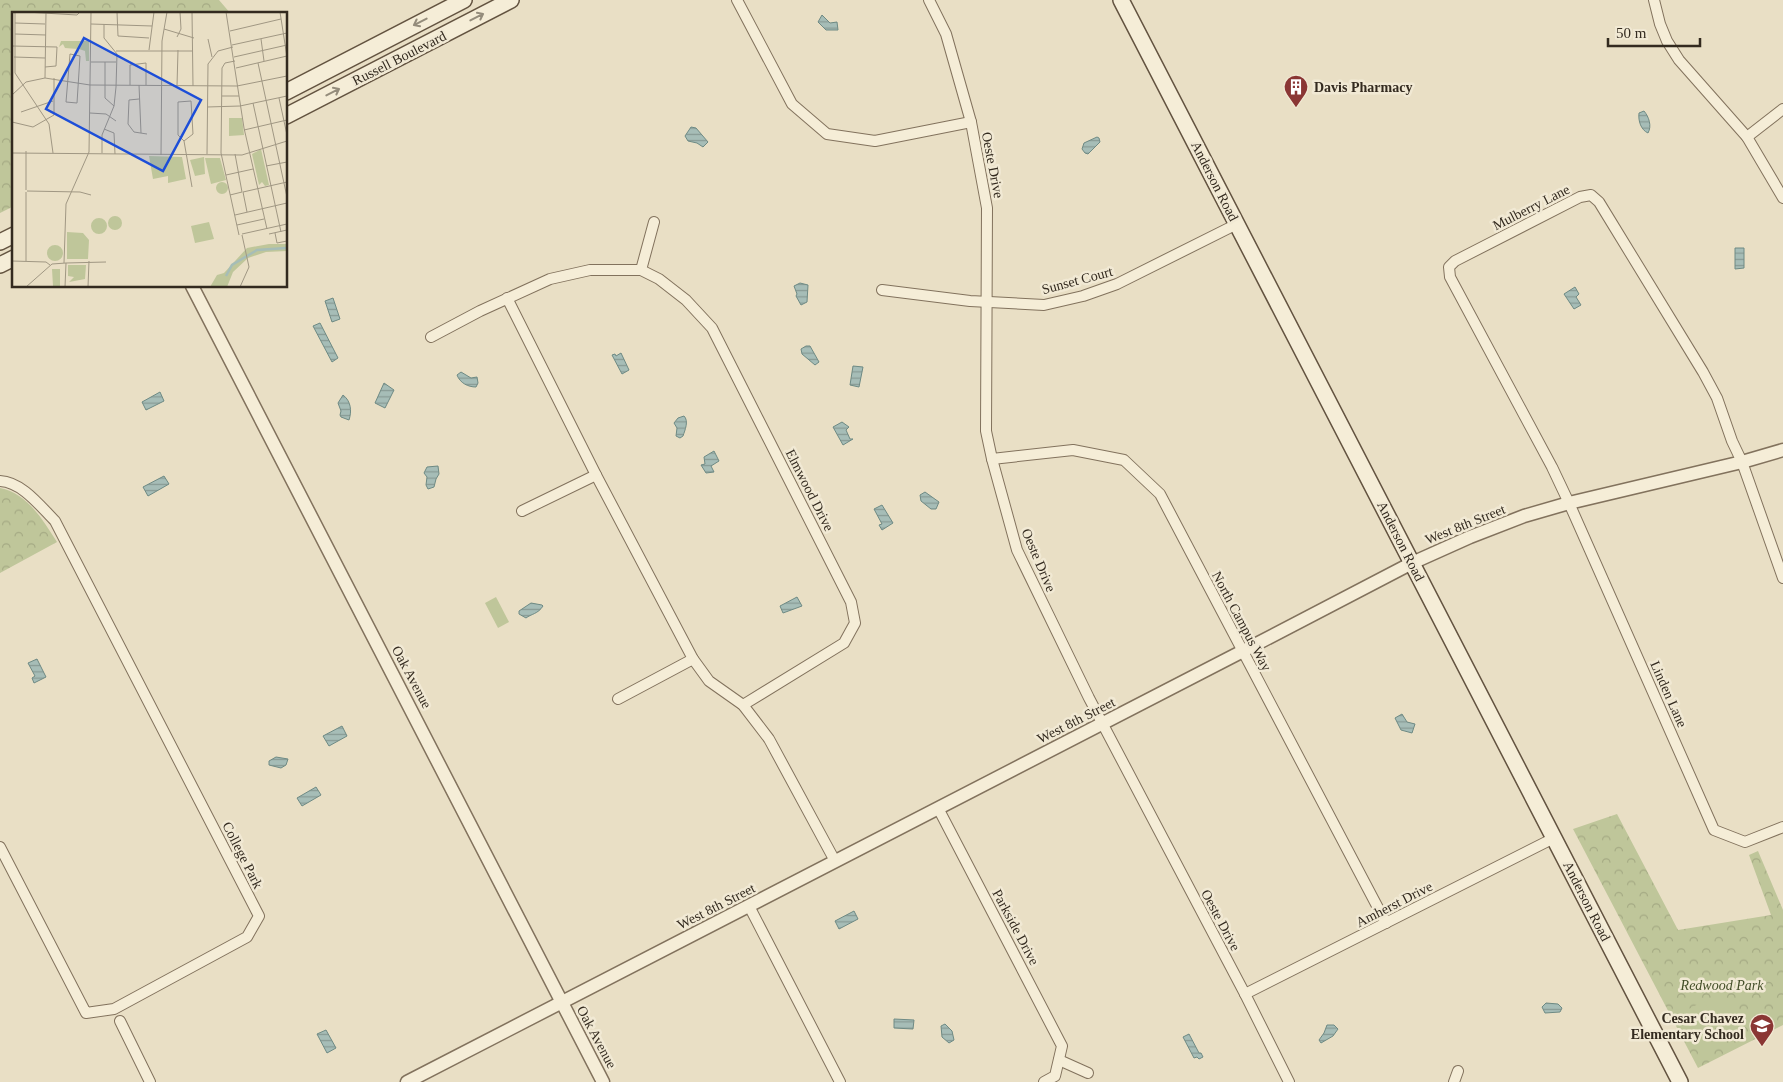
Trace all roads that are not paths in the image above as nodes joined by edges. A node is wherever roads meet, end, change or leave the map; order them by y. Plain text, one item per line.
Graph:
1 (464, 0) edge
2 (511, 0) edge
3 (737, 0) edge
4 (929, 0) edge
5 (1121, 0) edge
6 (1654, 0) edge
7 (293, 88) edge
8 (288, 104) edge
9 (1783, 109) edge
10 (288, 115) edge
11 (971, 122) junction
12 (1747, 137) junction
13 (1783, 198) edge
14 (654, 222) dead end
15 (1237, 224) junction
16 (12, 236) edge
17 (0, 242) edge
18 (12, 259) edge
19 (0, 265) edge
20 (641, 270) junction
21 (193, 288) edge
22 (882, 290) dead end
23 (507, 298) junction
24 (986, 302) junction
25 (431, 337) dead end
26 (1783, 450) edge
27 (992, 459) junction
28 (1742, 462) junction
29 (596, 475) junction
30 (0, 481) edge
31 (1569, 502) junction
32 (522, 511) dead end
33 (1412, 562) junction
34 (1783, 578) edge
35 (1243, 652) junction
36 (693, 658) junction
37 (618, 700) dead end
38 (743, 705) junction
39 (1103, 723) junction
40 (938, 808) junction
41 (1783, 827) edge
42 (1554, 838) junction
43 (0, 847) edge
44 (835, 861) junction
45 (749, 906) junction
46 (1386, 923) junction
47 (1245, 994) junction
48 (562, 1002) junction
49 (120, 1021) dead end
50 (1059, 1060) junction
51 (1458, 1071) dead end
52 (1088, 1073) dead end
53 (150, 1082) edge
54 (407, 1082) edge
55 (604, 1082) edge
56 (840, 1082) edge
57 (1044, 1082) edge
58 (1289, 1082) edge
59 (1454, 1082) edge
60 (1680, 1082) edge

1 -> 7 main road, Russell Boulevard
10 -> 2 main road, Russell Boulevard
3 - 11 street
4 - 11 street, Oeste Drive
5 - 15 main road, Anderson Road
6 - 12 street
7 - 8 main road
9 - 12 street
11 - 24 street, Oeste Drive
12 - 13 street
14 - 20 street
15 - 24 street, Sunset Court
15 - 33 main road, Anderson Road
16 - 17 main road
18 - 19 main road
20 - 23 street, Elmwood Drive
20 - 38 street, Elmwood Drive
21 - 48 street, Oak Avenue
22 - 24 street, Sunset Court
23 - 25 street, Elmwood Drive
23 - 29 street
24 - 27 street, Oeste Drive
26 - 28 street, West 8th Street
27 - 35 street, North Campus Way
27 - 39 street, Oeste Drive
28 - 31 street, West 8th Street
28 - 31 street, Mulberry Lane
28 - 34 street
29 - 32 street
29 - 36 street
30 - 43 street, College Park
31 - 33 street, West 8th Street
31 - 41 street, Linden Lane
33 - 35 street, West 8th Street
33 - 42 main road, Anderson Road
35 - 39 street, West 8th Street
35 - 46 street, North Campus Way
36 - 37 street
36 - 38 street
38 - 44 street
39 - 40 street, West 8th Street
39 - 47 street, Oeste Drive
40 - 44 street, West 8th Street
40 - 50 street, Parkside Drive
42 - 46 street, Amherst Drive
42 - 60 main road, Anderson Road
44 - 45 street, West 8th Street
45 - 48 street, West 8th Street
45 - 56 street
46 - 47 street, Amherst Drive
47 - 58 street, Oeste Drive
48 - 54 street, West 8th Street
48 - 55 street, Oak Avenue
49 - 53 street
50 - 52 street
50 - 57 street
51 - 59 street

